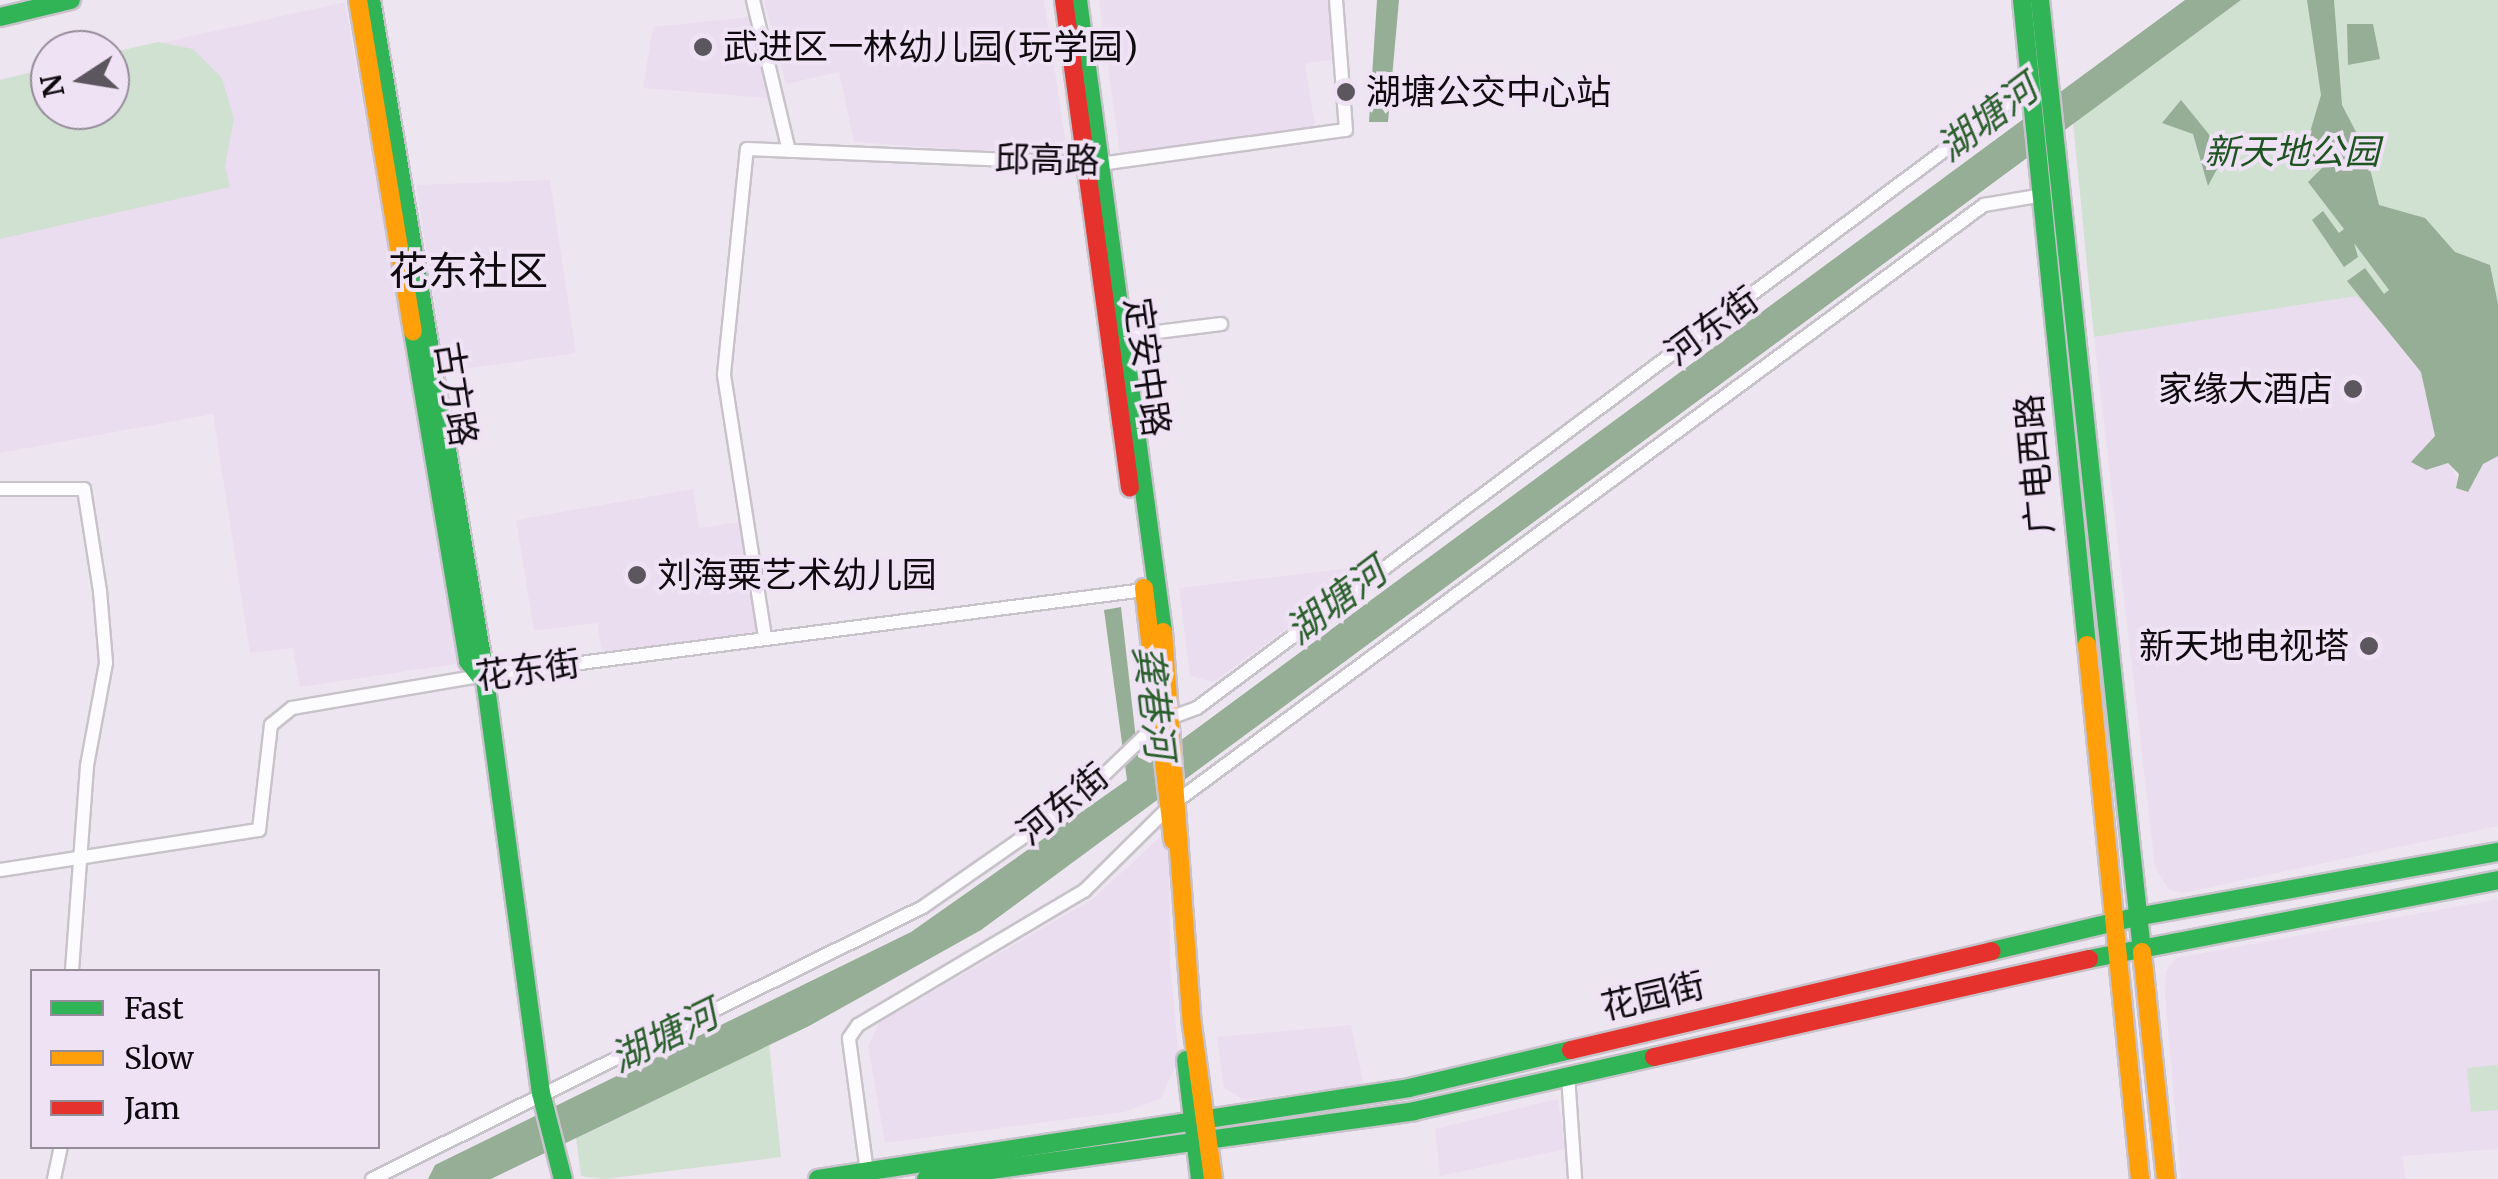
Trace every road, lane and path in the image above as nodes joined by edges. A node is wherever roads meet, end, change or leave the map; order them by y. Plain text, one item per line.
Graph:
1 (71, 0) edge
2 (358, 0) edge
3 (371, 0) edge
4 (753, 0) edge
5 (1064, 0) edge
6 (1078, 0) edge
7 (1336, 0) edge
8 (2022, 0) edge
9 (2040, 0) edge
10 (0, 17) edge
11 (2038, 93) junction
12 (788, 151) junction
13 (1093, 164) junction
14 (2042, 195) junction
15 (1221, 324) dead end
16 (1116, 337) junction
17 (0, 489) edge
18 (1150, 590) junction
19 (766, 637) junction
20 (480, 676) junction
21 (1165, 729) junction
22 (1176, 796) junction
23 (2498, 852) edge
24 (79, 859) junction
25 (0, 870) edge
26 (2498, 880) edge
27 (2136, 917) junction
28 (2111, 923) junction
29 (2141, 947) junction
30 (2114, 953) junction
31 (72, 969) edge
32 (1568, 1076) junction
33 (544, 1099) junction
34 (1201, 1134) junction
35 (60, 1149) edge
36 (867, 1172) junction
37 (54, 1179) edge
38 (372, 1179) edge
39 (563, 1179) edge
40 (818, 1179) edge
41 (926, 1179) edge
42 (1200, 1179) edge
43 (1213, 1179) edge
44 (1575, 1179) edge
45 (2140, 1179) edge
46 (2166, 1179) edge

1 - 10 main road
2 - 20 main road, 古方路
3 - 20 main road, 古方路
4 - 12 street
5 - 13 main road, 定安中路
6 - 13 main road, 定安中路
7 - 13 street, 邱高路
8 - 11 main road, 广电西路
9 - 11 main road, 广电西路
11 - 14 main road, 广电西路
11 - 21 street, 河东街
11 - 27 main road, 广电西路
12 - 13 street, 邱高路
12 - 19 street, 邱高路
13 - 16 main road, 定安中路
14 - 22 street
14 - 28 main road, 广电西路
15 - 16 street
16 - 18 main road, 定安中路
17 - 24 street
18 - 19 street, 花东街
18 - 21 main road, 定安中路
19 - 20 street, 花东街
20 - 24 street, 花东街
20 - 33 main road, 古方路
21 - 22 main road, 定安中路
21 - 33 street, 河东街
22 - 34 main road
22 - 36 street
23 - 27 main road, 花园街
24 - 25 street, 花东街
24 - 31 street
26 - 29 main road, 花园街
27 - 28 main road, 花园街
27 - 29 main road, 广电西路
28 - 30 main road, 广电西路
28 - 34 main road, 花园街
29 - 30 main road, 花园街
29 - 46 main road
30 - 32 main road, 花园街
30 - 45 main road
32 - 34 main road, 花园街
32 - 44 street
33 - 38 street, 河东街
33 - 39 main road, 古方路
34 - 36 main road, 花园街
34 - 41 main road, 花园街
34 - 42 main road
34 - 43 main road
35 - 37 street
36 - 40 main road, 花园街

